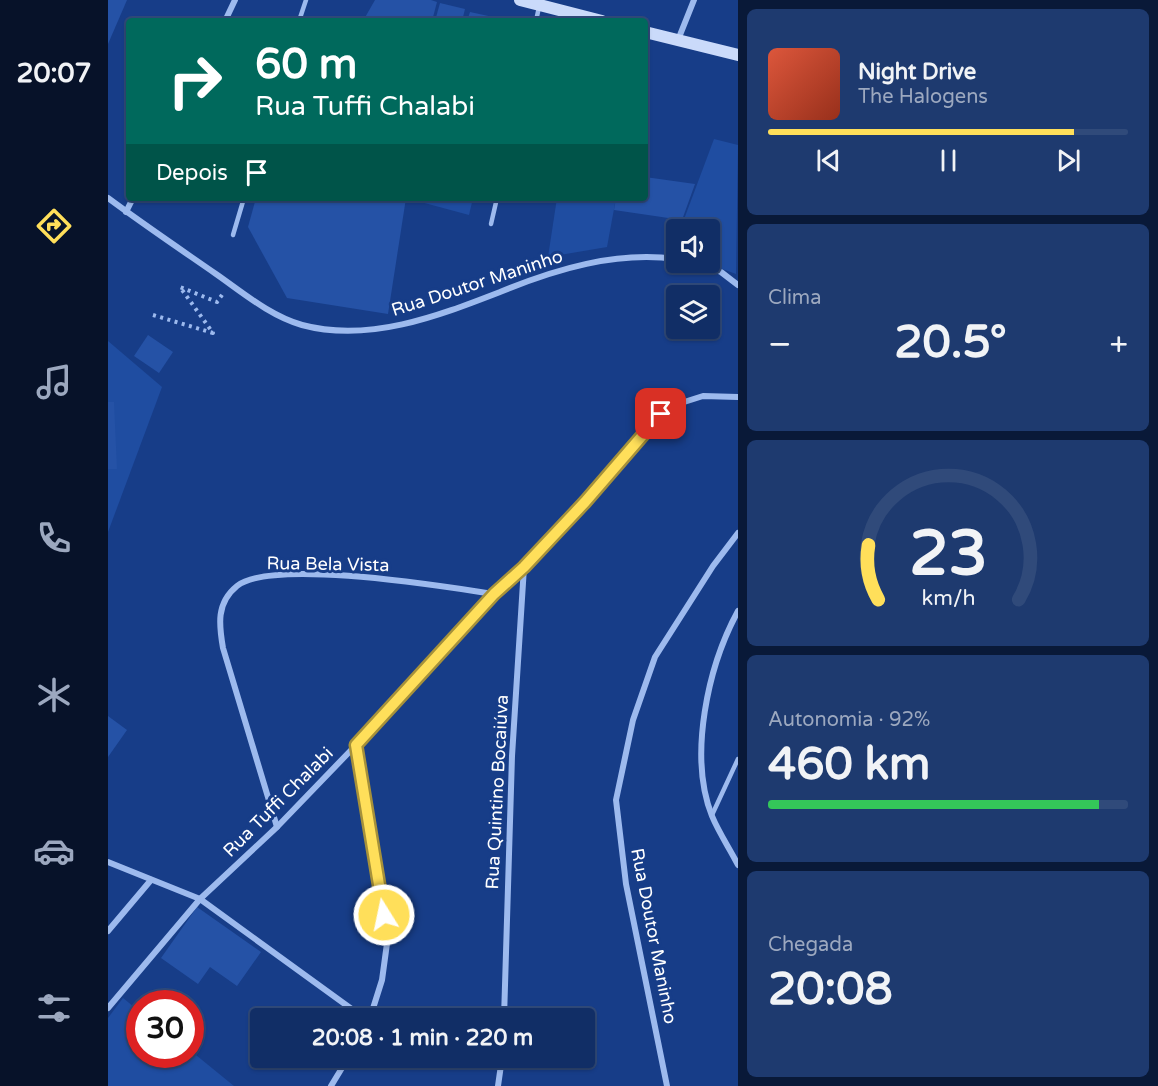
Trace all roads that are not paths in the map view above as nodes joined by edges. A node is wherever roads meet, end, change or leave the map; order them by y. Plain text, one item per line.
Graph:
1 (235, 0) edge
2 (306, 0) edge
3 (520, 0) edge
4 (694, 0) edge
5 (540, 5) junction
6 (564, 5) edge
7 (226, 18) edge
8 (300, 18) edge
9 (537, 18) edge
10 (595, 18) edge
11 (648, 33) edge
12 (678, 40) junction
13 (738, 55) edge
14 (108, 198) edge
15 (132, 201) edge
16 (243, 201) edge
17 (496, 201) edge
18 (126, 212) junction
19 (491, 224) dead end
20 (233, 235) dead end
21 (666, 258) edge
22 (720, 272) edge
23 (738, 285) edge
24 (738, 397) edge
25 (738, 533) edge
26 (524, 567) junction
27 (494, 594) junction
28 (738, 611) edge
29 (356, 745) junction
30 (738, 759) edge
31 (712, 815) junction
32 (277, 827) junction
33 (108, 862) edge
34 (738, 865) edge
35 (151, 880) junction
36 (200, 899) junction
37 (108, 931) edge
38 (108, 1008) edge
39 (350, 1008) edge
40 (373, 1008) edge
41 (504, 1008) edge
42 (342, 1068) edge
43 (501, 1068) edge
44 (331, 1086) edge
45 (498, 1086) edge
46 (667, 1086) edge

1 - 7 street
2 - 8 lane
3 - 5 main road
4 - 12 street
5 - 6 main road
5 - 9 lane
6 - 10 main road
11 - 12 main road
12 - 13 main road
14 - 18 street, Rua Doutor Maninho
15 - 18 street
16 - 20 lane
17 - 19 lane
18 - 21 street, Rua Doutor Maninho
22 - 23 street
24 - 26 street, Rua Tuffi Chalabi
25 - 46 street, Rua Doutor Maninho
26 - 27 street, Rua Tuffi Chalabi
26 - 41 street, Rua Quintino Bocaiúva
27 - 29 street, Rua Tuffi Chalabi
27 - 32 street, Rua Bela Vista
28 - 31 street
29 - 32 street, Rua Tuffi Chalabi
29 - 40 street
30 - 31 lane
31 - 34 street
32 - 36 street, Rua Tuffi Chalabi
33 - 35 street
35 - 36 street
35 - 37 street
36 - 38 street, Rua Tuffi Chalabi
36 - 39 street
42 - 44 street
43 - 45 street

